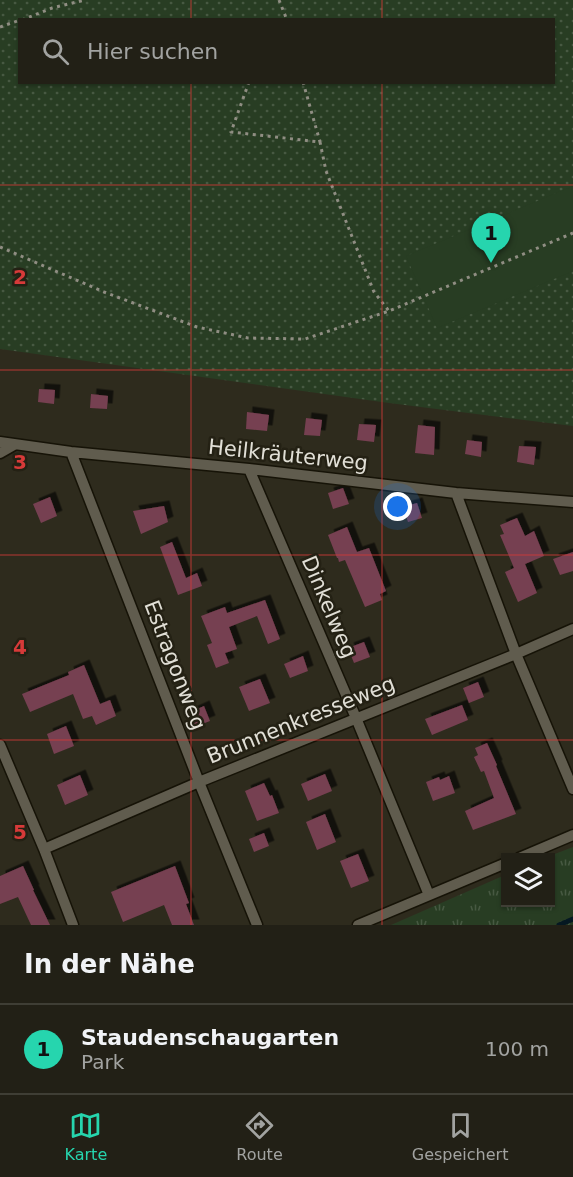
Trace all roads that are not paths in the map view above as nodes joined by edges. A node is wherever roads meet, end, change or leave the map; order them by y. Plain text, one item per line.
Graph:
1 (0, 442) edge
2 (14, 445) junction
3 (71, 452) junction
4 (0, 453) edge
5 (249, 469) junction
6 (456, 493) junction
7 (573, 502) edge
8 (573, 629) edge
9 (516, 654) junction
10 (356, 718) junction
11 (0, 745) edge
12 (199, 782) junction
13 (573, 789) edge
14 (573, 836) edge
15 (44, 849) junction
16 (531, 853) edge
17 (501, 865) edge
18 (429, 895) junction
19 (74, 925) edge
20 (257, 925) edge
21 (358, 925) edge

1 - 2 lane, Heilkräuterweg
2 - 3 lane, Heilkräuterweg
2 - 4 lane
3 - 5 lane, Heilkräuterweg
3 - 12 lane, Estragonweg
5 - 6 lane, Heilkräuterweg
5 - 10 lane, Dinkelweg
6 - 7 lane, Heilkräuterweg
6 - 9 lane
8 - 9 lane, Brunnenkresseweg
9 - 10 lane, Brunnenkresseweg
9 - 13 lane
10 - 12 lane, Brunnenkresseweg
10 - 18 lane, Dinkelweg
11 - 15 lane
12 - 15 lane, Brunnenkresseweg
12 - 20 lane, Estragonweg
14 - 16 lane
15 - 19 lane
17 - 18 lane
18 - 21 lane

